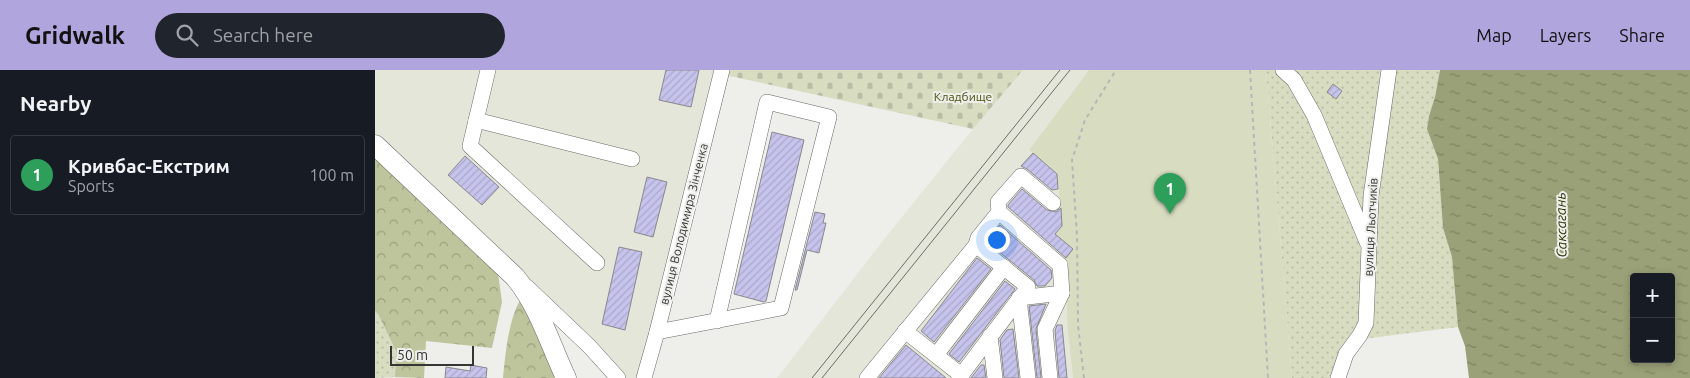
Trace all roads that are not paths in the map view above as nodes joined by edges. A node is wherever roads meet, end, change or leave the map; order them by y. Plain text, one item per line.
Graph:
1 (488, 70) edge
2 (722, 70) edge
3 (1283, 70) edge
4 (1391, 73) edge
5 (476, 120) junction
6 (375, 145) edge
7 (632, 158) dead end
8 (1053, 203) dead end
9 (999, 212) junction
10 (976, 245) junction
11 (1369, 246) junction
12 (597, 263) dead end
13 (1004, 267) junction
14 (515, 277) junction
15 (1062, 293) junction
16 (1019, 298) junction
17 (717, 320) junction
18 (905, 331) junction
19 (657, 332) junction
20 (991, 336) junction
21 (936, 355) junction
22 (961, 377) edge
23 (566, 378) edge
24 (618, 378) edge
25 (643, 378) edge
26 (867, 378) edge
27 (995, 378) edge
28 (1028, 378) edge
29 (1050, 378) edge
30 (1338, 378) edge

1 - 5 street
2 - 19 street, вулиця Володимира Зінченка
3 - 11 street
4 - 11 street, вулиця Льотчиків
5 - 7 street
5 - 12 street
6 - 14 main road
8 - 9 street
9 - 10 street
9 - 15 street
10 - 13 street
10 - 18 street
11 - 30 street, вулиця Льотчиків
13 - 16 street
13 - 21 street
14 - 23 main road
14 - 24 street
15 - 16 street
15 - 29 street
16 - 20 street
16 - 28 street
17 - 17 street
17 - 19 street
18 - 21 street
18 - 26 street
19 - 25 street, вулиця Володимира Зінченка
20 - 22 street
20 - 27 street
21 - 22 street

